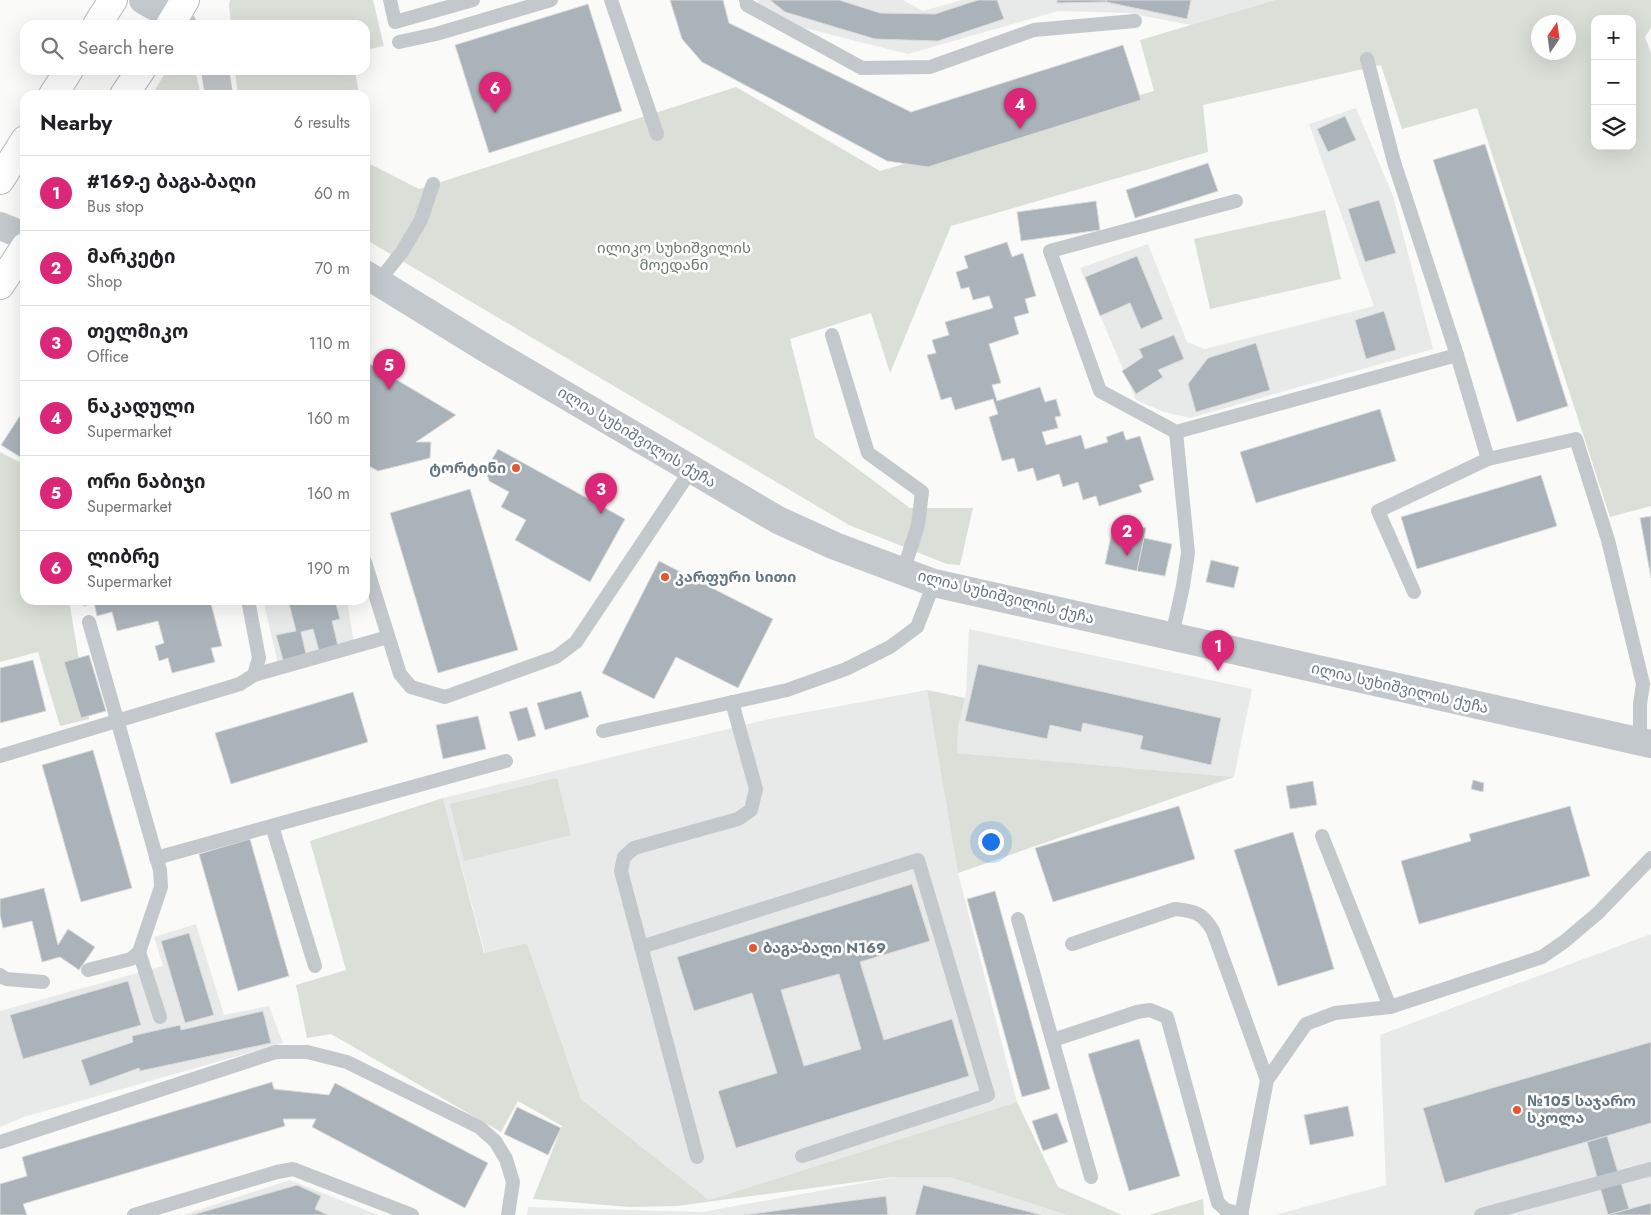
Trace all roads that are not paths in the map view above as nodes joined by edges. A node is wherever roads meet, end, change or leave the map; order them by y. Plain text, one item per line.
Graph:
1 (113, 0) edge
2 (144, 0) edge
3 (390, 0) edge
4 (473, 0) edge
5 (550, 0) edge
6 (611, 0) edge
7 (746, 0) edge
8 (178, 17) edge
9 (100, 20) edge
10 (1135, 21) dead end
11 (399, 42) dead end
12 (1367, 60) dead end
13 (66, 75) edge
14 (138, 75) edge
15 (216, 75) edge
16 (56, 90) edge
17 (127, 90) edge
18 (218, 90) edge
19 (657, 134) dead end
20 (20, 148) edge
21 (0, 180) edge
22 (433, 184) dead end
23 (1236, 201) dead end
24 (0, 226) edge
25 (20, 234) edge
26 (20, 255) edge
27 (372, 278) edge
28 (0, 285) edge
29 (832, 334) dead end
30 (1456, 355) junction
31 (1176, 432) junction
32 (1488, 459) junction
33 (691, 470) junction
34 (903, 572) junction
35 (370, 578) edge
36 (934, 583) junction
37 (1414, 592) dead end
38 (249, 605) edge
39 (89, 622) dead end
40 (1172, 636) junction
41 (388, 637) junction
42 (254, 674) junction
43 (732, 702) junction
44 (117, 721) junction
45 (603, 731) dead end
46 (1646, 743) edge
47 (0, 756) edge
48 (506, 761) dead end
49 (272, 826) junction
50 (1322, 836) dead end
51 (156, 858) junction
52 (1651, 858) edge
53 (1018, 919) dead end
54 (1072, 944) dead end
55 (641, 947) junction
56 (139, 952) junction
57 (315, 966) dead end
58 (88, 970) dead end
59 (0, 975) edge
60 (44, 982) dead end
61 (1390, 1007) junction
62 (160, 1017) dead end
63 (1053, 1040) junction
64 (1267, 1080) junction
65 (0, 1142) edge
66 (802, 1156) dead end
67 (697, 1157) dead end
68 (1651, 1169) edge
69 (1091, 1177) dead end
70 (1241, 1214) edge
71 (134, 1215) edge
72 (412, 1215) edge
73 (508, 1215) edge
74 (1481, 1215) edge

1 - 9 main road
2 - 8 street
3 - 4 lane
5 - 11 lane
6 - 19 lane
7 - 10 lane
12 - 30 lane
13 - 16 main road
14 - 17 main road
15 - 18 street
20 - 21 main road
22 - 27 lane
23 - 31 lane
24 - 25 street
26 - 28 main road
27 - 33 street, ილია სუხიშვილის ქუჩა
29 - 34 lane
30 - 31 lane
30 - 32 lane
31 - 40 lane
32 - 37 lane
32 - 46 lane
33 - 34 street, ილია სუხიშვილის ქუჩა
33 - 41 lane
34 - 36 street, ილია სუხიშვილის ქუჩა
35 - 41 lane
36 - 40 street, ილია სუხიშვილის ქუჩა
36 - 43 lane
38 - 42 lane
39 - 44 lane
40 - 46 street, ილია სუხიშვილის ქუჩა
41 - 42 lane
42 - 44 lane
43 - 45 lane
43 - 55 lane
44 - 47 lane
44 - 51 lane
48 - 49 lane
49 - 51 lane
49 - 57 lane
50 - 61 lane
51 - 56 lane
52 - 61 lane
53 - 63 lane
54 - 64 lane
55 - 66 lane
55 - 67 lane
56 - 58 lane
56 - 62 lane
59 - 60 lane
61 - 64 lane
63 - 69 lane
63 - 70 lane
64 - 70 lane
65 - 73 lane
68 - 74 lane
71 - 72 lane

